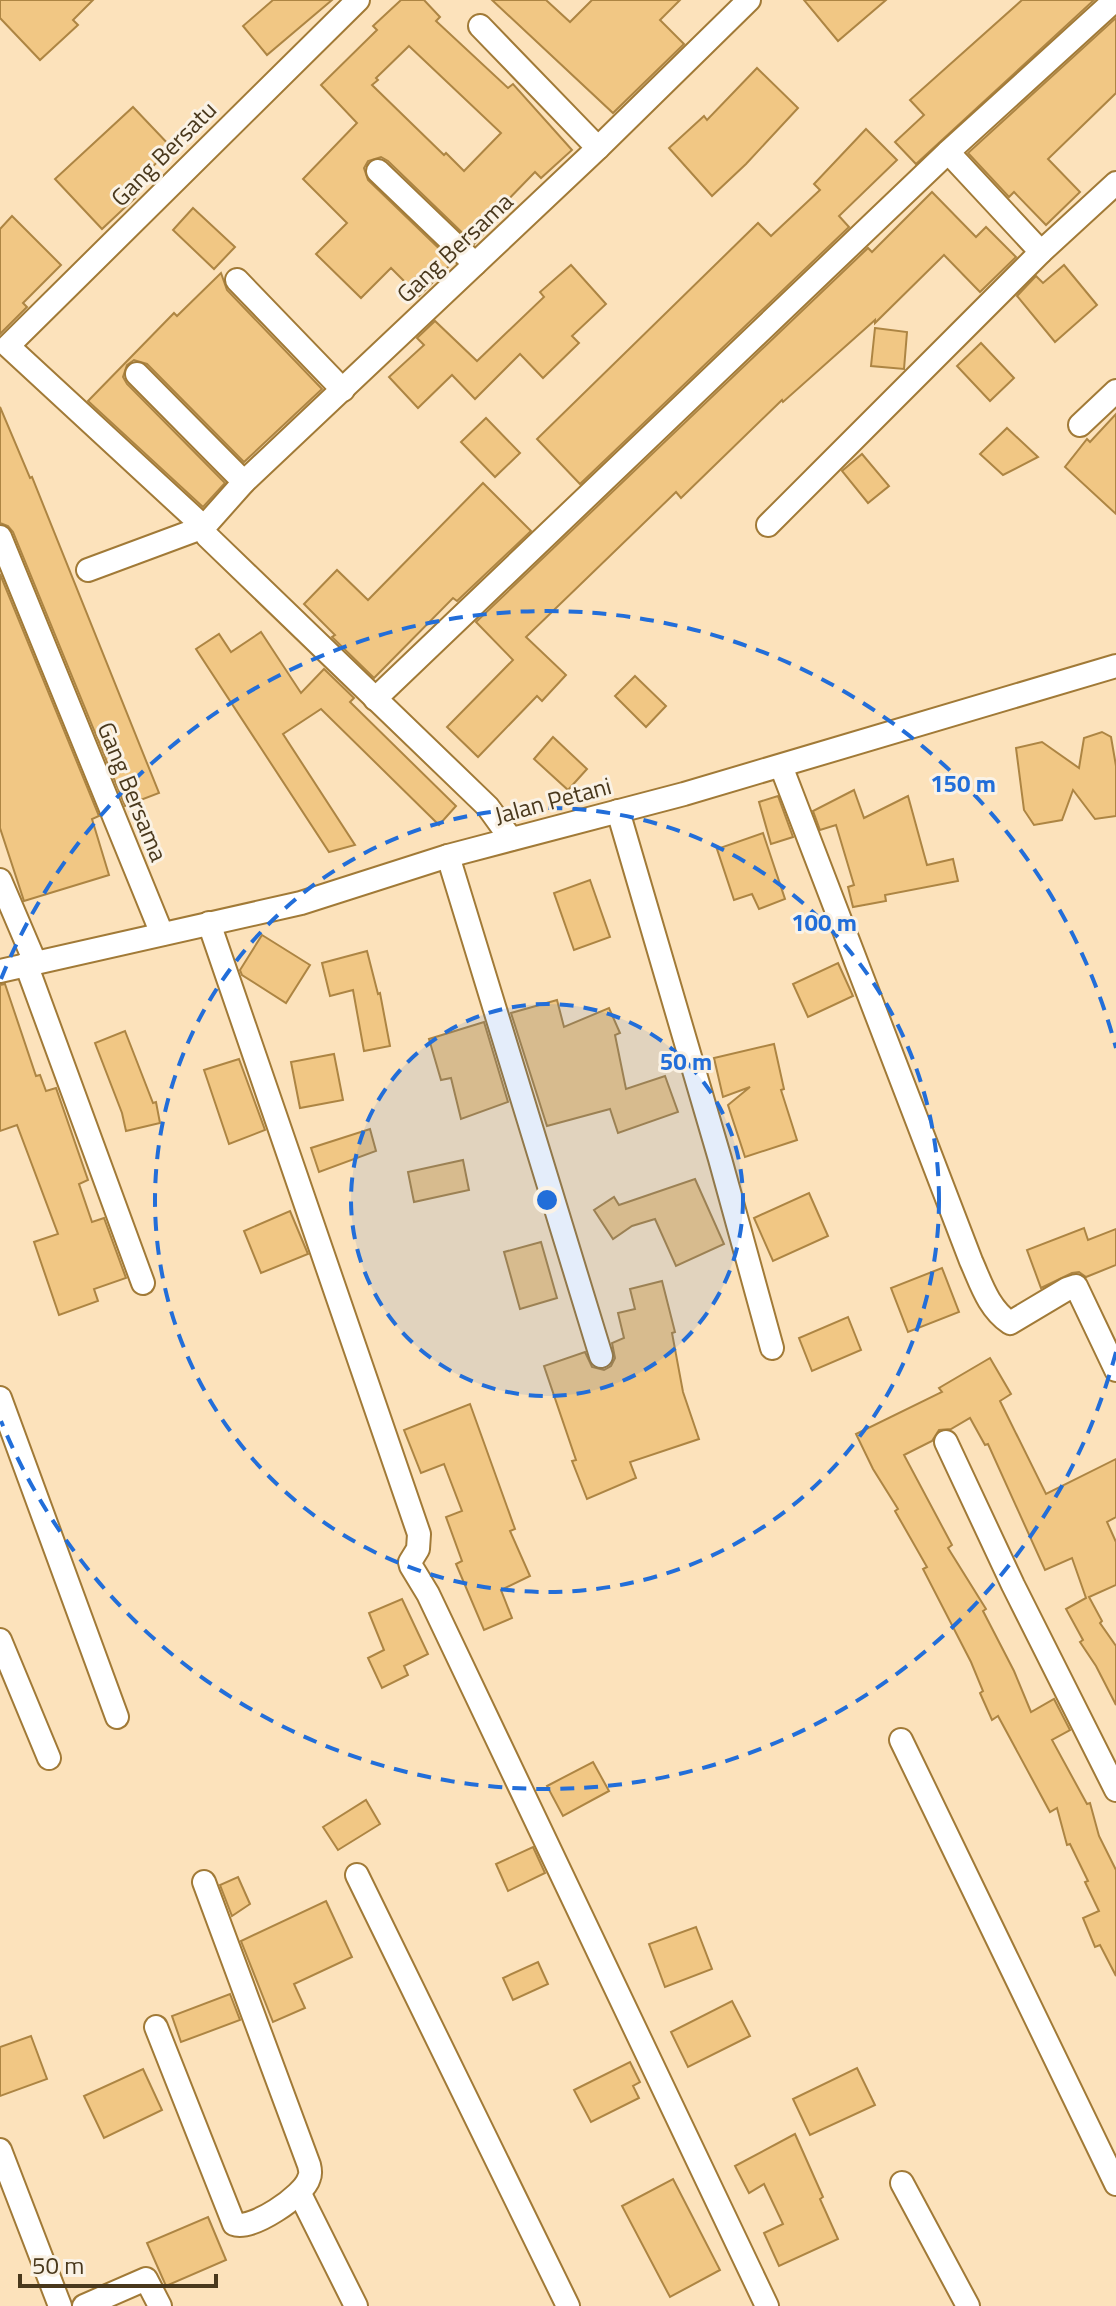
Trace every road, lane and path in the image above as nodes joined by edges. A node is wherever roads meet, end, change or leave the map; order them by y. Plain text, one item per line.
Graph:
1 (358, 0) edge
2 (749, 0) edge
3 (1115, 0) edge
4 (480, 26) dead end
5 (598, 148) junction
6 (948, 152) junction
7 (378, 171) dead end
8 (1116, 183) edge
9 (1041, 252) junction
10 (475, 264) junction
11 (237, 280) dead end
12 (137, 374) dead end
13 (343, 390) junction
14 (1116, 391) edge
15 (1080, 425) dead end
16 (244, 482) junction
17 (768, 525) dead end
18 (206, 532) junction
19 (0, 537) edge
20 (88, 570) dead end
21 (1116, 666) edge
22 (375, 699) junction
23 (781, 766) junction
24 (618, 811) junction
25 (499, 823) junction
26 (448, 856) junction
27 (0, 880) edge
28 (209, 923) junction
29 (162, 934) junction
30 (30, 963) junction
31 (0, 971) edge
32 (143, 1283) dead end
33 (772, 1348) dead end
34 (601, 1356) dead end
35 (1116, 1370) edge
36 (0, 1398) edge
37 (946, 1442) dead end
38 (0, 1640) edge
39 (117, 1717) dead end
40 (901, 1740) dead end
41 (49, 1758) dead end
42 (1116, 1790) edge
43 (357, 1875) dead end
44 (204, 1882) dead end
45 (156, 2027) dead end
46 (0, 2150) edge
47 (902, 2183) dead end
48 (1116, 2184) edge
49 (300, 2194) junction
50 (60, 2306) edge
51 (84, 2306) edge
52 (160, 2306) edge
53 (356, 2306) edge
54 (568, 2306) edge
55 (767, 2306) edge
56 (968, 2306) edge

1 - 18 street, Gang Bersatu
2 - 5 street, Gang Bersama
3 - 6 street
4 - 5 street
5 - 10 street, Gang Bersama
6 - 9 street
6 - 22 street
7 - 10 street
8 - 9 street
9 - 17 street
10 - 13 street, Gang Bersama
11 - 13 street
12 - 16 street
13 - 16 street, Gang Bersama
14 - 15 street
16 - 18 street, Gang Bersama
18 - 20 street
18 - 22 street
19 - 29 street, Gang Bersama
21 - 23 street, Jalan Petani
22 - 25 street
23 - 24 street, Jalan Petani
23 - 35 street
24 - 25 street, Jalan Petani
24 - 33 street
25 - 26 street, Jalan Petani
26 - 28 street, Jalan Petani
26 - 34 street
27 - 30 street
28 - 29 street, Jalan Petani
28 - 55 street
29 - 30 street, Jalan Petani
30 - 31 street, Jalan Petani
30 - 32 street
36 - 39 street
37 - 42 street
38 - 41 street
40 - 48 street
43 - 54 street
44 - 49 street
45 - 49 street
46 - 50 street
47 - 56 street
49 - 53 street
51 - 52 street

